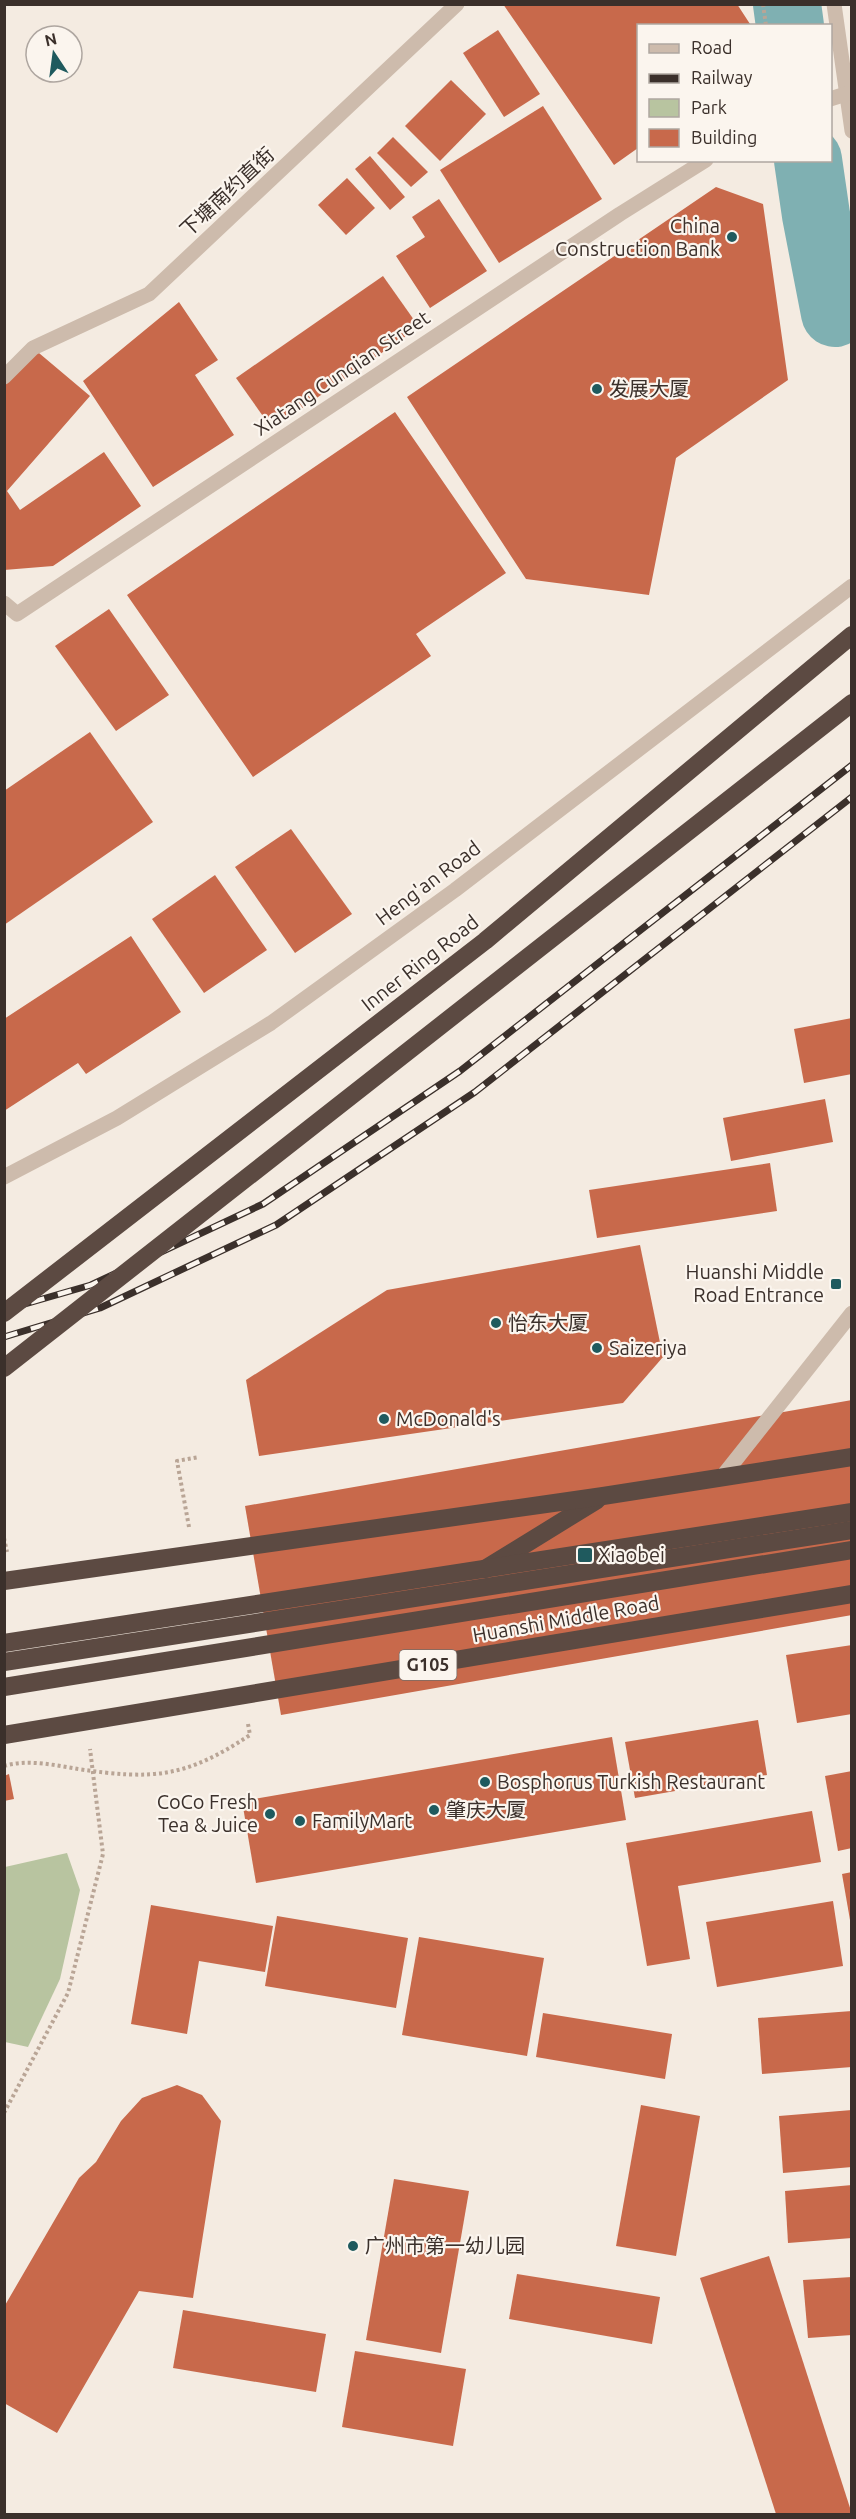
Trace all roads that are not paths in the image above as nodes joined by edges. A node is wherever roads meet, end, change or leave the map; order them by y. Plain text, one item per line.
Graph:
1 (457, 4) edge
2 (834, 4) edge
3 (838, 96) edge
4 (852, 131) edge
5 (703, 162) edge
6 (4, 377) edge
7 (852, 586) edge
8 (4, 603) edge
9 (852, 635) edge
10 (852, 703) edge
11 (4, 1177) edge
12 (4, 1313) edge
13 (852, 1313) edge
14 (4, 1368) edge
15 (852, 1457) edge
16 (722, 1476) junction
17 (603, 1496) junction
18 (852, 1512) edge
19 (852, 1530) edge
20 (852, 1550) edge
21 (4, 1581) edge
22 (852, 1594) edge
23 (442, 1596) junction
24 (4, 1643) edge
25 (4, 1662) edge
26 (4, 1687) edge
27 (4, 1735) edge

1 - 6 street, 下塘南约直街
2 - 3 street
3 - 4 street
5 - 8 street, Xiatang Cunqian Street
7 - 11 street, Heng'an Road
9 - 12 highway, Inner Ring Road, bridge
10 - 14 highway, bridge
13 - 16 street
15 - 16 highway
16 - 17 highway
17 - 21 highway
17 - 23 highway
18 - 24 highway, bridge
19 - 23 highway
20 - 26 highway, Huanshi Middle Road, bridge
22 - 27 highway, Huanshi Middle Road / G105
23 - 25 highway

